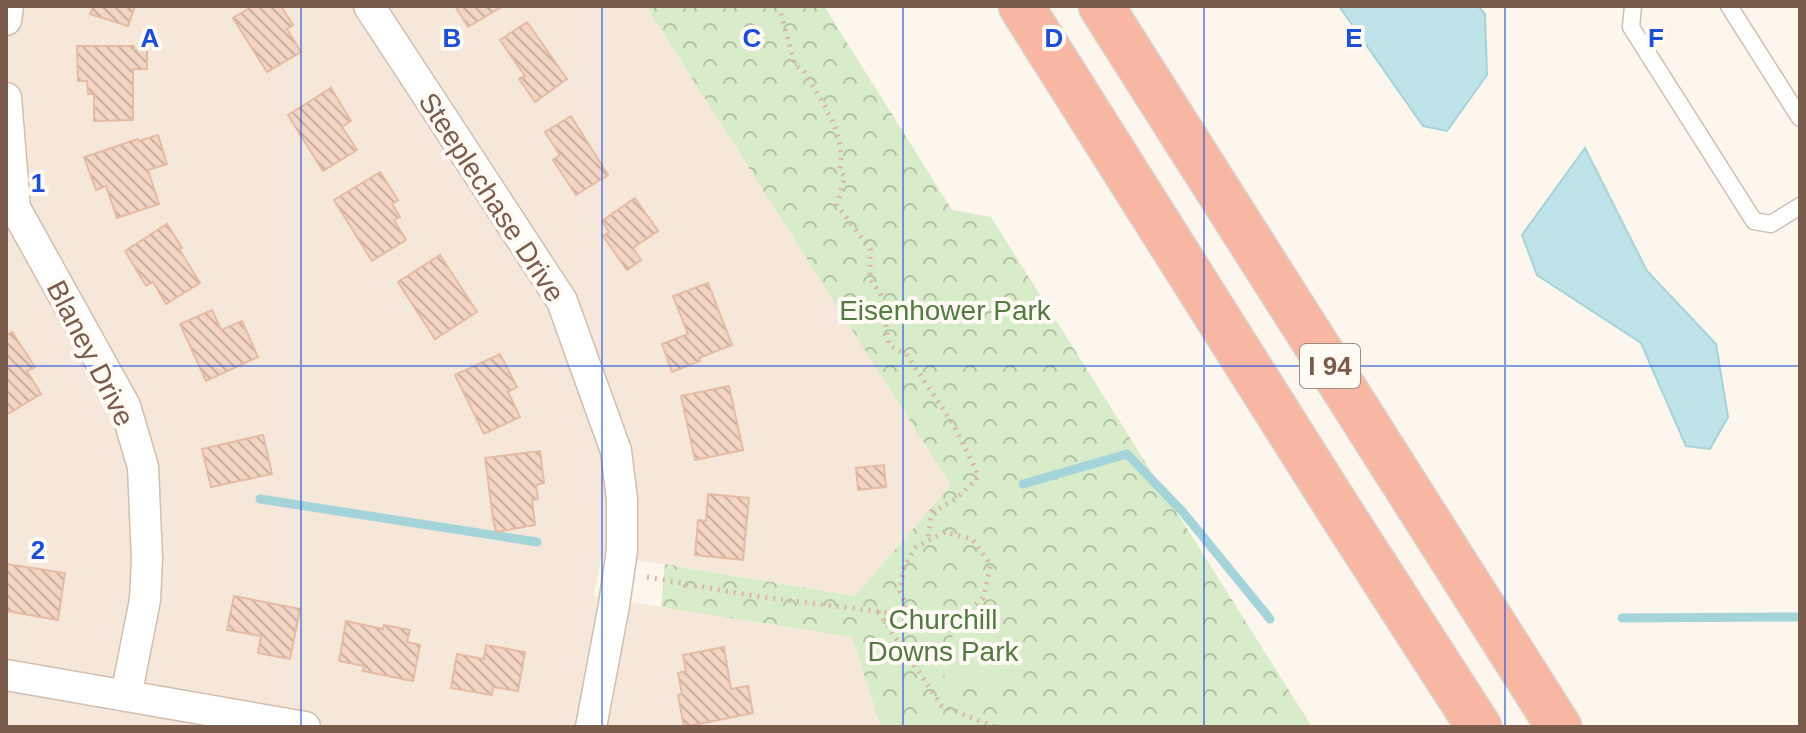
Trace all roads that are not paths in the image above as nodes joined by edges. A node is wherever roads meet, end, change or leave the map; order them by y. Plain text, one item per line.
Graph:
1 (8, 6) edge
2 (369, 6) edge
3 (1021, 6) edge
4 (1101, 6) edge
5 (1633, 6) edge
6 (1729, 6) edge
7 (6, 20) edge
8 (6, 98) edge
9 (1800, 118) edge
10 (1800, 206) edge
11 (10, 209) edge
12 (6, 675) edge
13 (126, 696) junction
14 (305, 727) edge
15 (591, 727) edge
16 (1479, 727) edge
17 (1559, 727) edge

1 - 7 street
2 - 15 street, Steeplechase Drive
3 - 16 highway, I 94
4 - 17 highway, I 94
5 - 10 lane
6 - 9 lane
8 - 11 street, Blaney Drive
11 - 13 street, Blaney Drive
12 - 13 street
13 - 14 street

